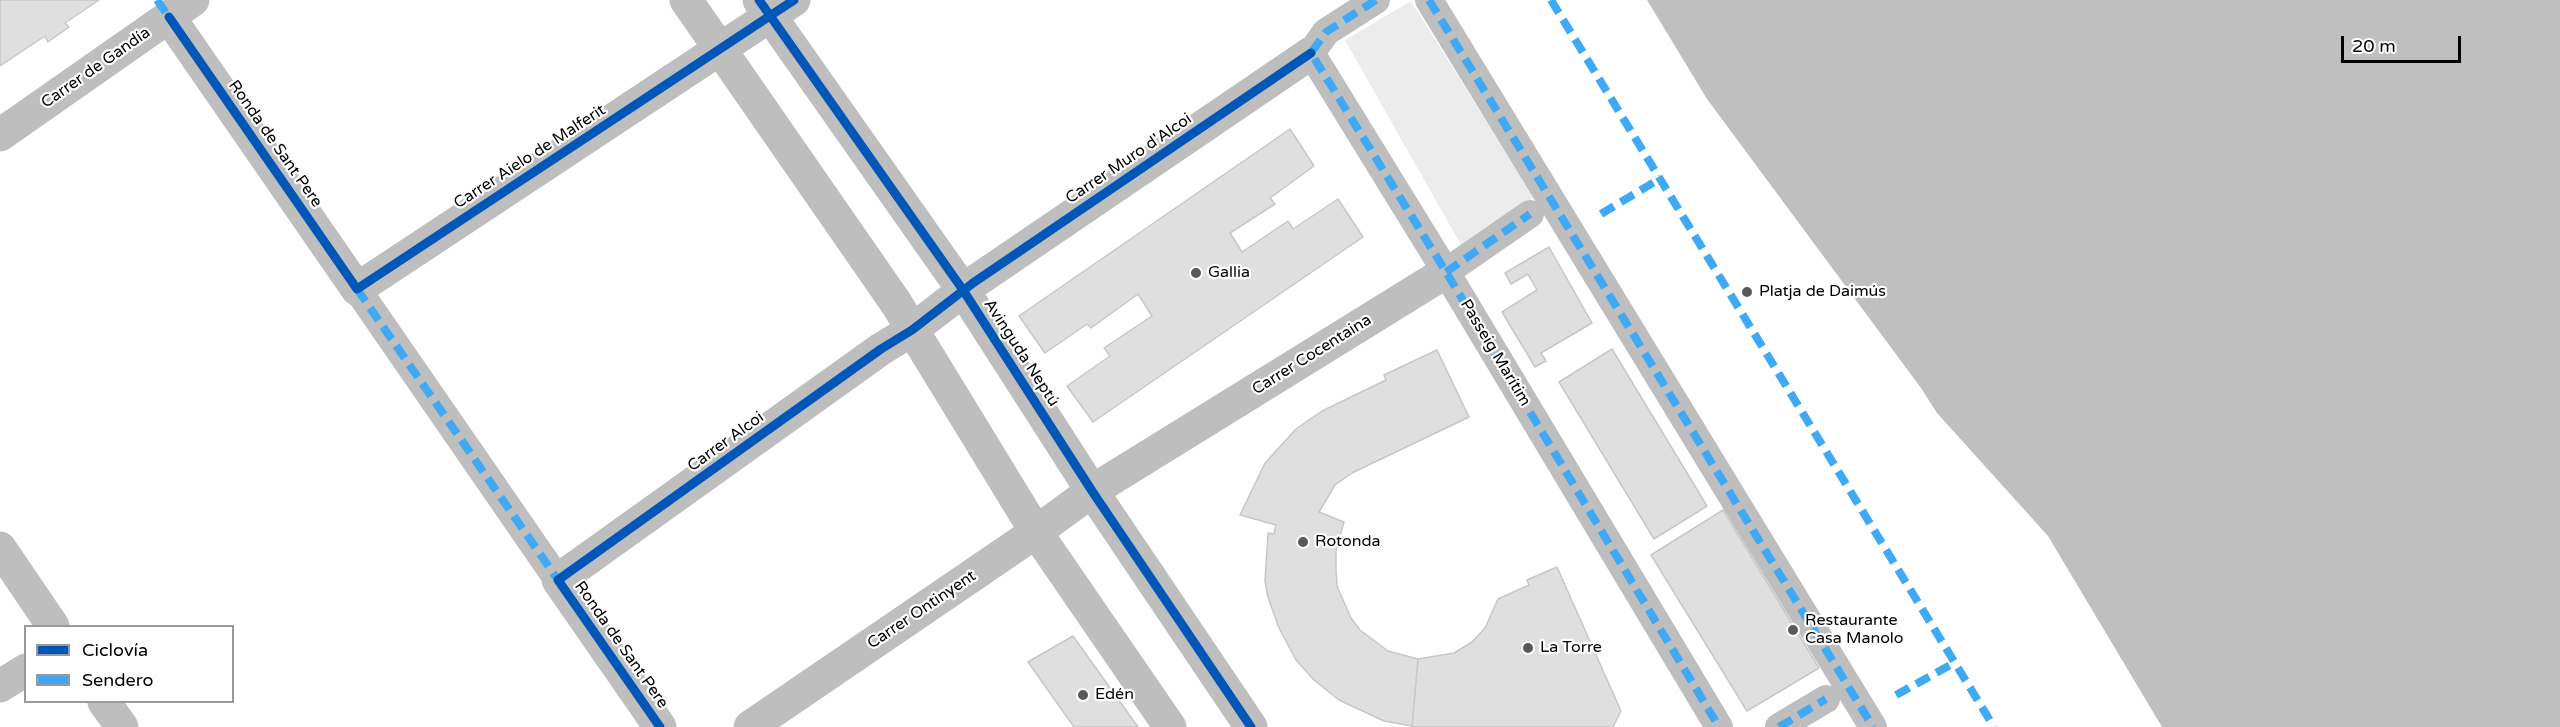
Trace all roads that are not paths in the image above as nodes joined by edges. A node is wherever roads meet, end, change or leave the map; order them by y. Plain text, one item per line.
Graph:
1 (686, 0) edge
2 (1376, 0) edge
3 (1429, 0) edge
4 (173, 6) edge
5 (775, 6) edge
6 (720, 50) junction
7 (1311, 53) junction
8 (0, 135) edge
9 (1530, 214) dead end
10 (1446, 273) junction
11 (357, 289) junction
12 (963, 290) junction
13 (912, 330) junction
14 (1092, 491) junction
15 (1035, 532) junction
16 (0, 548) edge
17 (558, 580) junction
18 (52, 625) edge
19 (24, 671) edge
20 (0, 686) edge
21 (1826, 699) dead end
22 (105, 703) edge
23 (122, 727) edge
24 (660, 727) edge
25 (750, 727) edge
26 (1170, 727) edge
27 (1251, 727) edge
28 (1719, 727) edge
29 (1779, 727) edge
30 (1873, 727) edge

1 - 6 street
2 - 7 street
3 - 30 street
4 - 8 street, Carrer de Gandía
4 - 11 street, Ronda de Sant Pere
5 - 6 street, Carrer Aielo de Malferit
5 - 12 street, Avinguda Neptú
6 - 11 street, Carrer Aielo de Malferit
6 - 13 street
7 - 10 street, Passeig Marítim
7 - 12 street, Carrer Muro d'Alcoi
9 - 10 street, Carrer Cocentaina
10 - 14 street, Carrer Cocentaina
10 - 28 street, Passeig Marítim
11 - 17 street, Ronda de Sant Pere
12 - 13 street, Carrer Muro d'Alcoi
12 - 14 street, Avinguda Neptú
13 - 15 street
13 - 17 street, Carrer Alcoi
14 - 15 street, Carrer Ontinyent
14 - 27 street, Avinguda Neptú
15 - 25 street, Carrer Ontinyent
15 - 26 street
16 - 18 street
17 - 24 street, Ronda de Sant Pere
19 - 20 street
21 - 29 street
22 - 23 street

